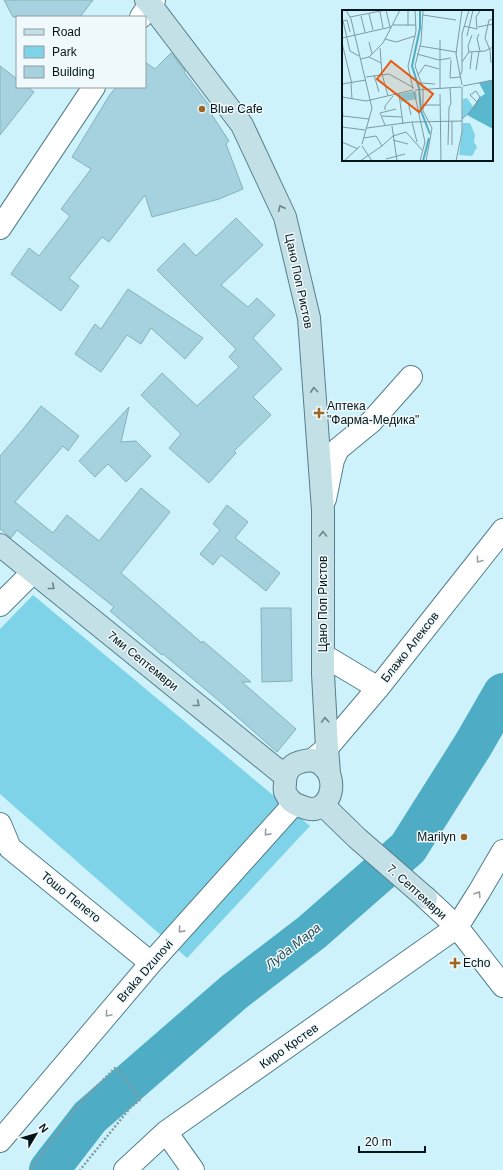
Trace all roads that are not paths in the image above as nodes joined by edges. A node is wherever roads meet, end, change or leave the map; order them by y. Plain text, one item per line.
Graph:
1 (148, 5) edge
2 (93, 88) edge
3 (0, 228) edge
4 (411, 377) dead end
5 (323, 510) junction
6 (503, 530) edge
7 (0, 545) edge
8 (34, 572) junction
9 (3, 598) edge
10 (323, 655) junction
11 (378, 688) junction
12 (323, 760) junction
13 (285, 776) junction
14 (294, 804) junction
15 (323, 805) junction
16 (0, 824) edge
17 (503, 851) edge
18 (5, 854) edge
19 (457, 927) junction
20 (151, 963) junction
21 (503, 986) edge
22 (166, 1132) junction
23 (0, 1141) edge
24 (124, 1170) edge
25 (193, 1170) edge

5 -> 1 street, Цано Поп Ристов
2 - 3 street
4 - 5 street
10 -> 5 street, Цано Поп Ристов
6 -> 11 street, Блажо Алексов
7 - 8 street, 7ми Септември
8 - 9 street
8 -> 13 street, 7ми Септември
10 - 11 street
12 -> 10 street, Цано Поп Ристов
11 - 12 street, Блажо Алексов
12 - 13 street
12 - 15 street
13 - 14 street
14 - 15 street
14 -> 20 street, Braka Dzunovi
15 - 19 street, 7. Септември
16 - 18 street, Тошо Пепето
19 -> 17 street
18 - 20 street, Тошо Пепето
19 - 21 street, 7. Септември
19 - 22 street, Киро Крстев
20 -> 23 street, Braka Dzunovi
22 - 24 street, Киро Крстев
22 - 25 street

